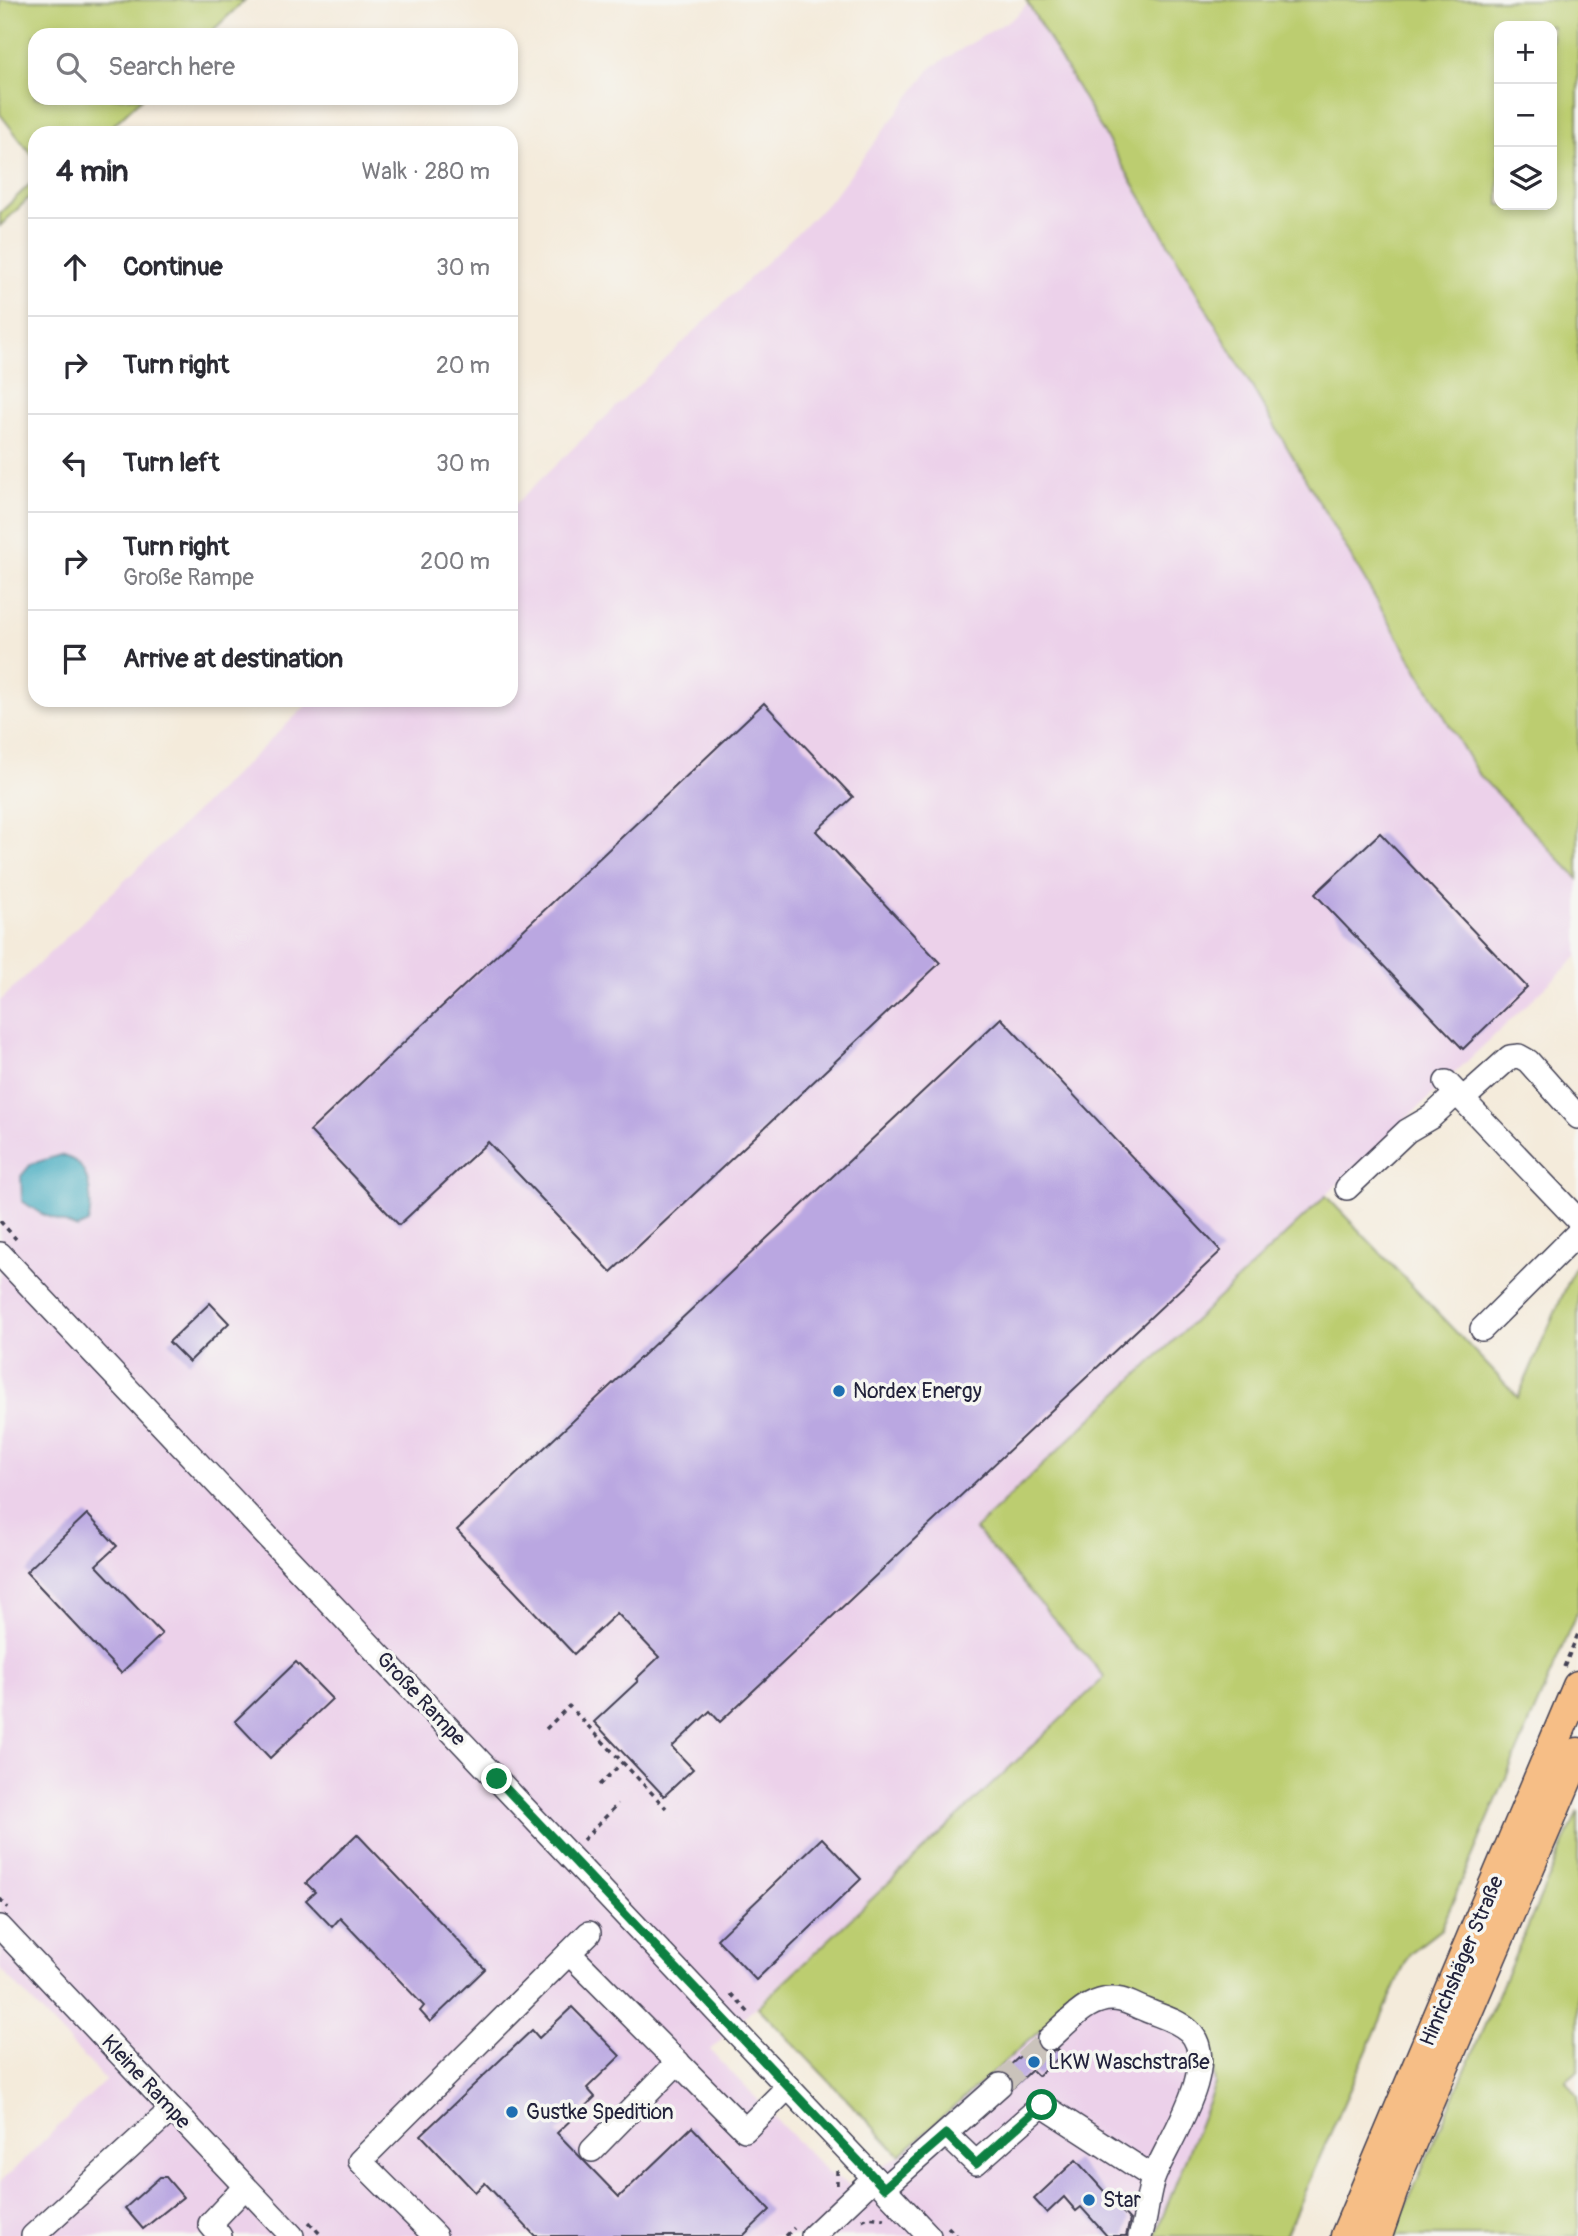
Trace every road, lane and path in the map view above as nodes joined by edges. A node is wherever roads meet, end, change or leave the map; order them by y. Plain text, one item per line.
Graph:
1 (1455, 1091) junction
2 (1578, 1117) edge
3 (1347, 1188) dead end
4 (1578, 1220) edge
5 (1578, 1233) edge
6 (0, 1254) edge
7 (1482, 1329) dead end
8 (1578, 1686) edge
9 (546, 1729) dead end
10 (1578, 1753) edge
11 (623, 1762) junction
12 (599, 1785) dead end
13 (618, 1804) dead end
14 (666, 1808) dead end
15 (583, 1840) dead end
16 (0, 1927) edge
17 (589, 1933) dead end
18 (569, 1953) junction
19 (1049, 2039) tunnel mouth
20 (678, 2063) junction
21 (1000, 2085) tunnel mouth
22 (788, 2087) junction
23 (172, 2109) junction
24 (946, 2134) junction
25 (592, 2150) dead end
26 (838, 2173) dead end
27 (1153, 2177) junction
28 (879, 2183) junction
29 (837, 2186) dead end
30 (245, 2187) junction
31 (868, 2217) dead end
32 (885, 2220) dead end
33 (209, 2232) edge
34 (33, 2236) edge
35 (292, 2236) edge
36 (435, 2236) edge
37 (813, 2236) edge
38 (929, 2236) edge
39 (1140, 2236) edge
40 (1346, 2236) edge
41 (1377, 2236) edge

1 - 2 street
1 - 3 street
1 - 4 street
5 - 7 street
6 - 22 street, Große Rampe
8 - 40 main road, Hinrichshäger Straße
9 - 11 path
10 - 41 main road, Hinrichshäger Straße
11 - 12 path
11 - 14 path
13 - 15 path
16 - 23 street, Kleine Rampe
17 - 18 street
18 - 20 street
18 - 36 street
19 - 27 street
20 - 22 street
20 - 25 street
21 - 24 street
22 - 28 street, Große Rampe
23 - 30 street, Kleine Rampe
23 - 34 street
24 - 27 street
24 - 28 street
26 - 29 path
27 - 39 street
28 - 37 street
28 - 38 street, Große Rampe
30 - 33 street
30 - 35 street, Kleine Rampe
31 - 32 path

